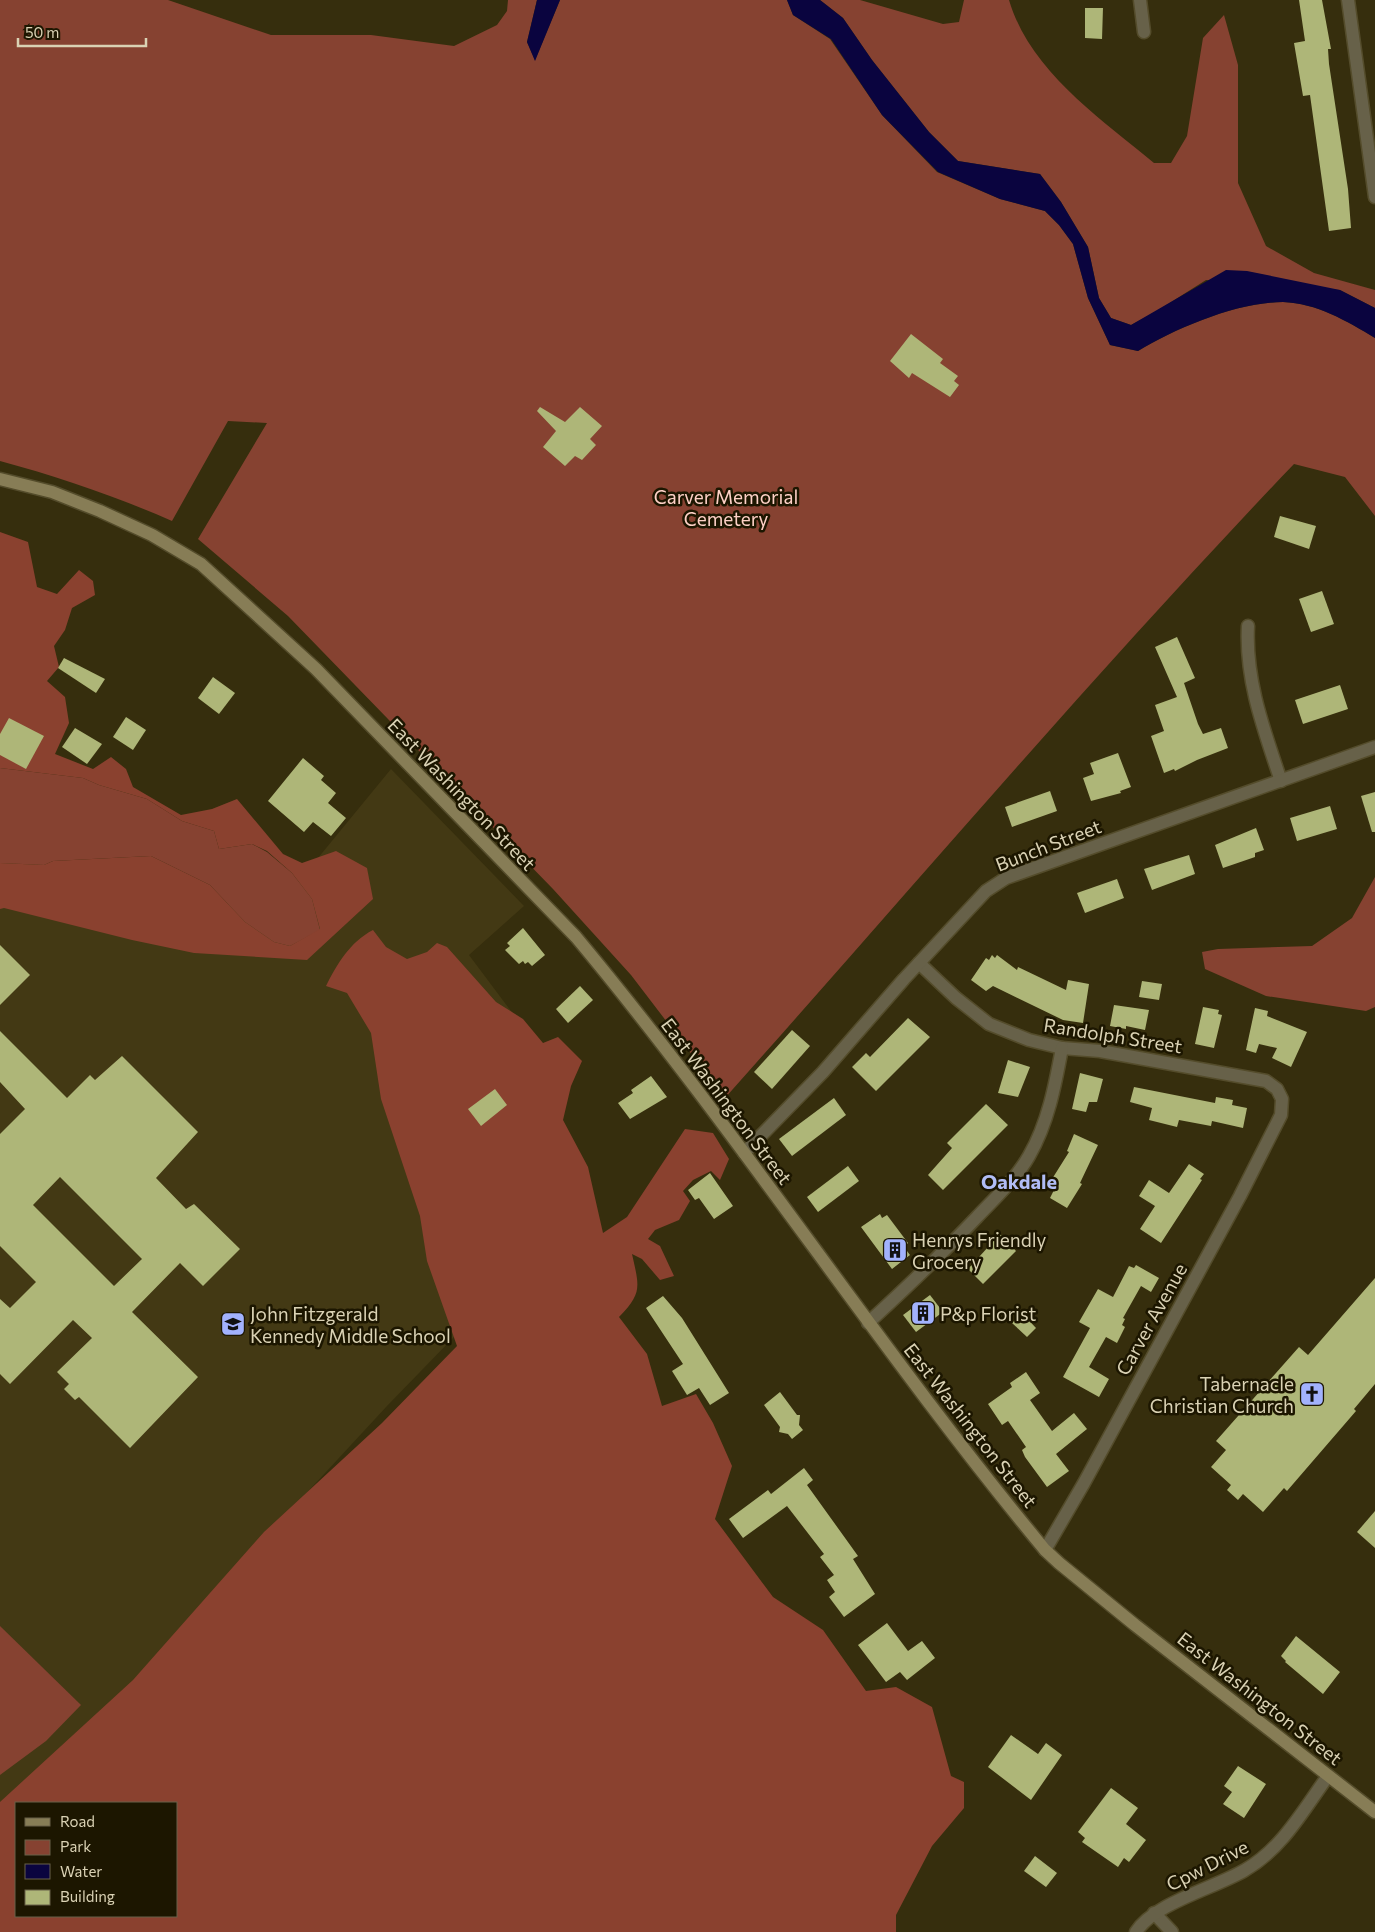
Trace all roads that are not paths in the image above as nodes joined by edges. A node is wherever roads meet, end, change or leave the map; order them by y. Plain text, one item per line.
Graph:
1 (1140, 0) edge
2 (1348, 0) edge
3 (1144, 32) dead end
4 (1375, 197) edge
5 (0, 479) edge
6 (1248, 626) dead end
7 (1375, 747) edge
8 (1281, 781) junction
9 (919, 963) junction
10 (1062, 1048) junction
11 (1282, 1104) joint
12 (744, 1153) junction
13 (868, 1323) junction
14 (1045, 1550) junction
15 (1328, 1776) junction
16 (1375, 1812) edge
17 (1154, 1913) junction
18 (1136, 1932) edge
19 (1172, 1932) edge

1 - 3 street
2 - 4 street
5 - 12 main road, East Washington Street
6 - 8 street
7 - 8 street, Bunch Street
8 - 9 street, Bunch Street
9 - 10 street, Randolph Street
9 - 12 street, Bunch Street
10 - 11 street, Randolph Street
10 - 13 street
11 - 14 street, Carver Avenue
12 - 13 main road, East Washington Street
13 - 14 main road, East Washington Street
14 - 15 main road, East Washington Street
15 - 16 main road, East Washington Street
15 - 17 street, Cpw Drive
17 - 18 street
17 - 19 street

